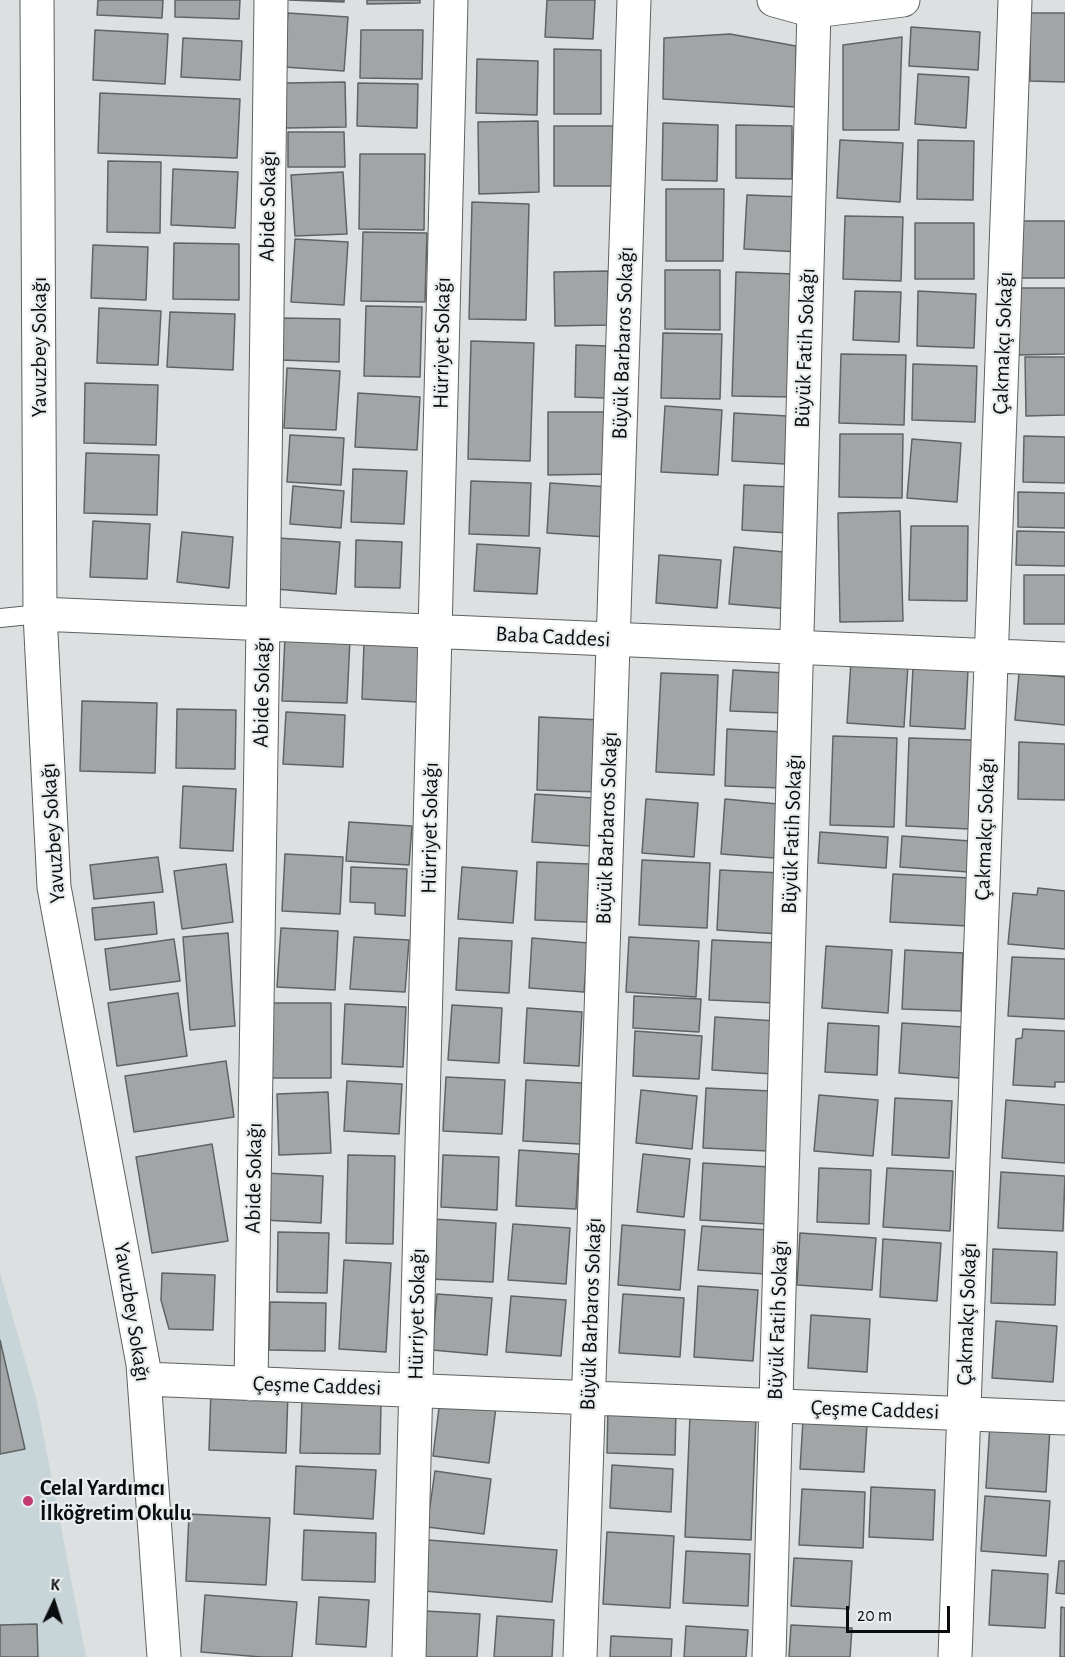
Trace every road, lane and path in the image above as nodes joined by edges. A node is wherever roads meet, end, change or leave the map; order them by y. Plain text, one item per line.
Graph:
1 (37, 0) edge
2 (271, 0) edge
3 (451, 0) edge
4 (634, 0) edge
5 (774, 0) edge
6 (903, 0) edge
7 (1015, 0) edge
8 (816, 6) edge
9 (40, 614) junction
10 (0, 618) edge
11 (264, 624) junction
12 (434, 632) junction
13 (613, 639) junction
14 (797, 648) junction
15 (992, 656) junction
16 (1065, 659) edge
17 (145, 1378) junction
18 (251, 1384) junction
19 (415, 1390) junction
20 (589, 1398) junction
21 (776, 1406) junction
22 (963, 1414) junction
23 (1065, 1418) edge
24 (164, 1657) edge
25 (409, 1657) edge
26 (580, 1657) edge
27 (769, 1657) edge
28 (955, 1657) edge

1 - 9 street, Yavuzbey Sokağı
2 - 11 street, Abide Sokağı
3 - 12 street, Hürriyet Sokağı
4 - 13 street, Büyük Barbaros Sokağı
5 - 8 street
6 - 8 street
7 - 15 street, Çakmakçı Sokağı
8 - 14 street, Büyük Fatih Sokağı
9 - 10 lane
9 - 11 street, Baba Caddesi
9 - 17 street, Yavuzbey Sokağı
11 - 12 street, Baba Caddesi
11 - 18 street, Abide Sokağı
12 - 13 street, Baba Caddesi
12 - 19 street, Hürriyet Sokağı
13 - 14 street, Baba Caddesi
13 - 20 street, Büyük Barbaros Sokağı
14 - 15 street, Baba Caddesi
14 - 21 street, Büyük Fatih Sokağı
15 - 16 street, Baba Caddesi
15 - 22 street, Çakmakçı Sokağı
17 - 18 street, Çeşme Caddesi
17 - 24 street, Yavuzbey Sokağı
18 - 19 street, Çeşme Caddesi
19 - 20 street, Çeşme Caddesi
19 - 25 street, Hürriyet Sokağı
20 - 21 street, Çeşme Caddesi
20 - 26 street, Büyük Barbaros Sokağı
21 - 22 street, Çeşme Caddesi
21 - 27 street, Büyük Fatih Sokağı
22 - 23 street, Çeşme Caddesi
22 - 28 street, Çakmakçı Sokağı

